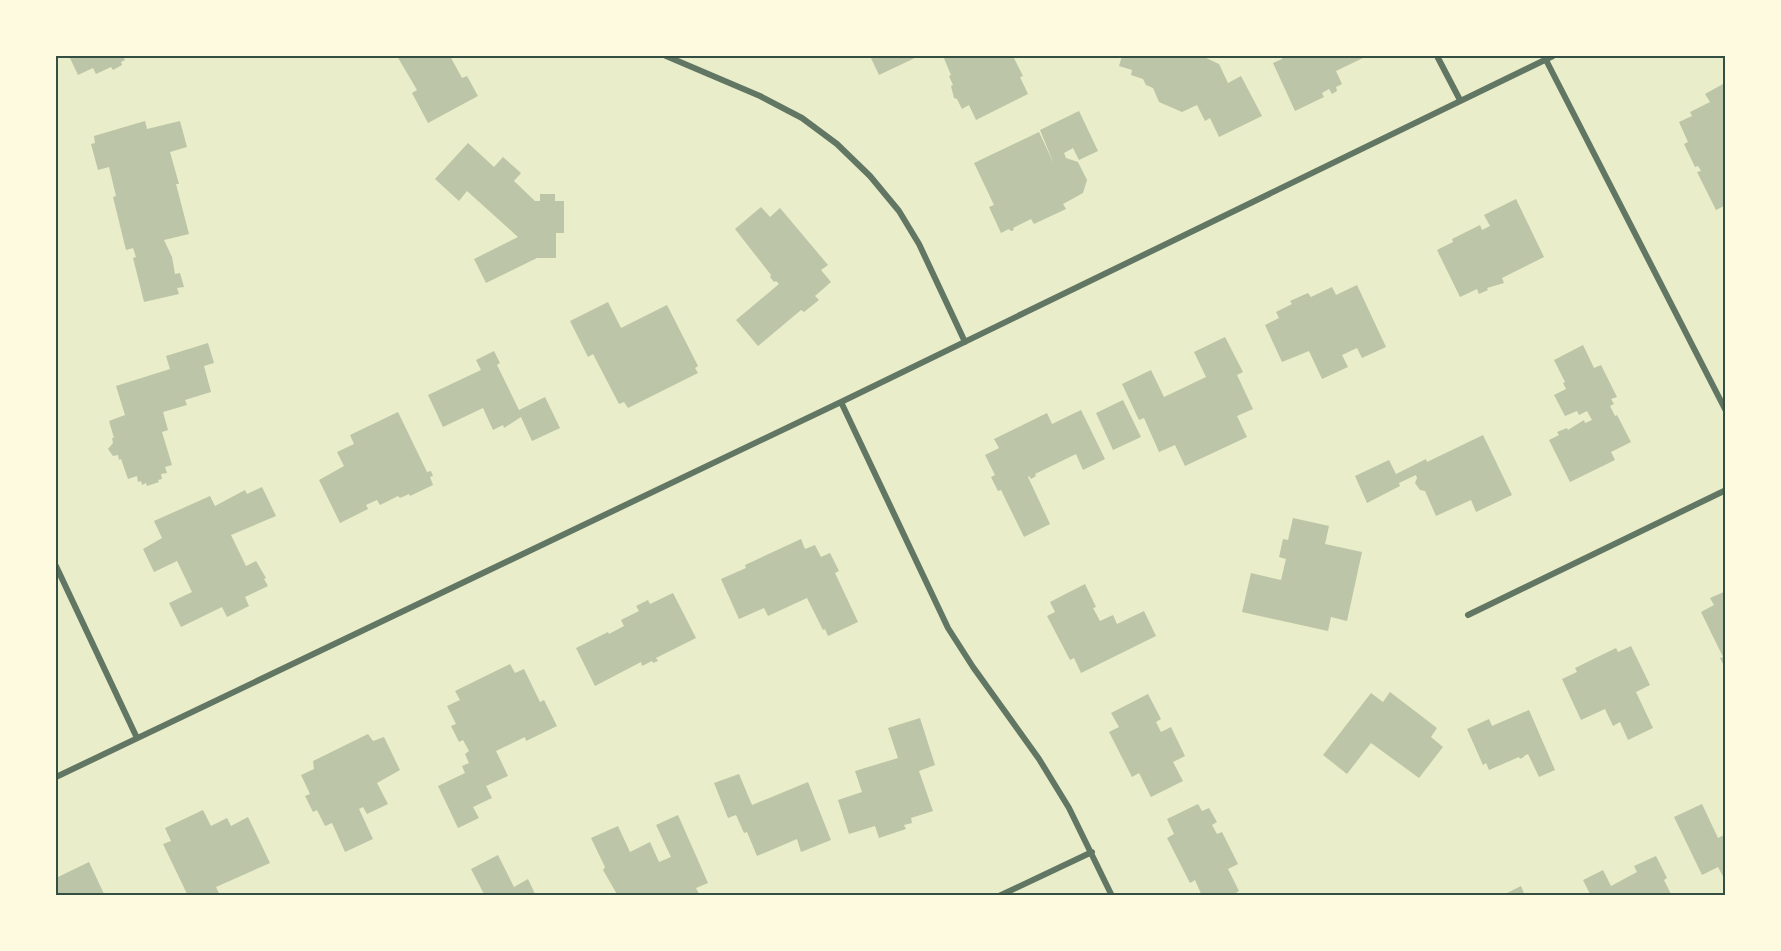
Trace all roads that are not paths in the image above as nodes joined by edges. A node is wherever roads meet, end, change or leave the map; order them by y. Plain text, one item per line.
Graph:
1 (666, 56) edge
2 (1437, 56) edge
3 (1553, 56) edge
4 (1546, 60) junction
5 (1460, 100) junction
6 (965, 342) junction
7 (841, 402) junction
8 (1725, 411) edge
9 (1725, 490) edge
10 (56, 566) edge
11 (1468, 615) dead end
12 (137, 738) junction
13 (56, 777) edge
14 (1092, 852) junction
15 (999, 896) edge
16 (1112, 896) edge

1 - 6 street
2 - 5 street
3 - 4 street
4 - 5 street
4 - 8 street
5 - 6 street
6 - 7 street
7 - 12 street
7 - 14 street
9 - 11 street
10 - 12 street
12 - 13 street
14 - 15 street
14 - 16 street

